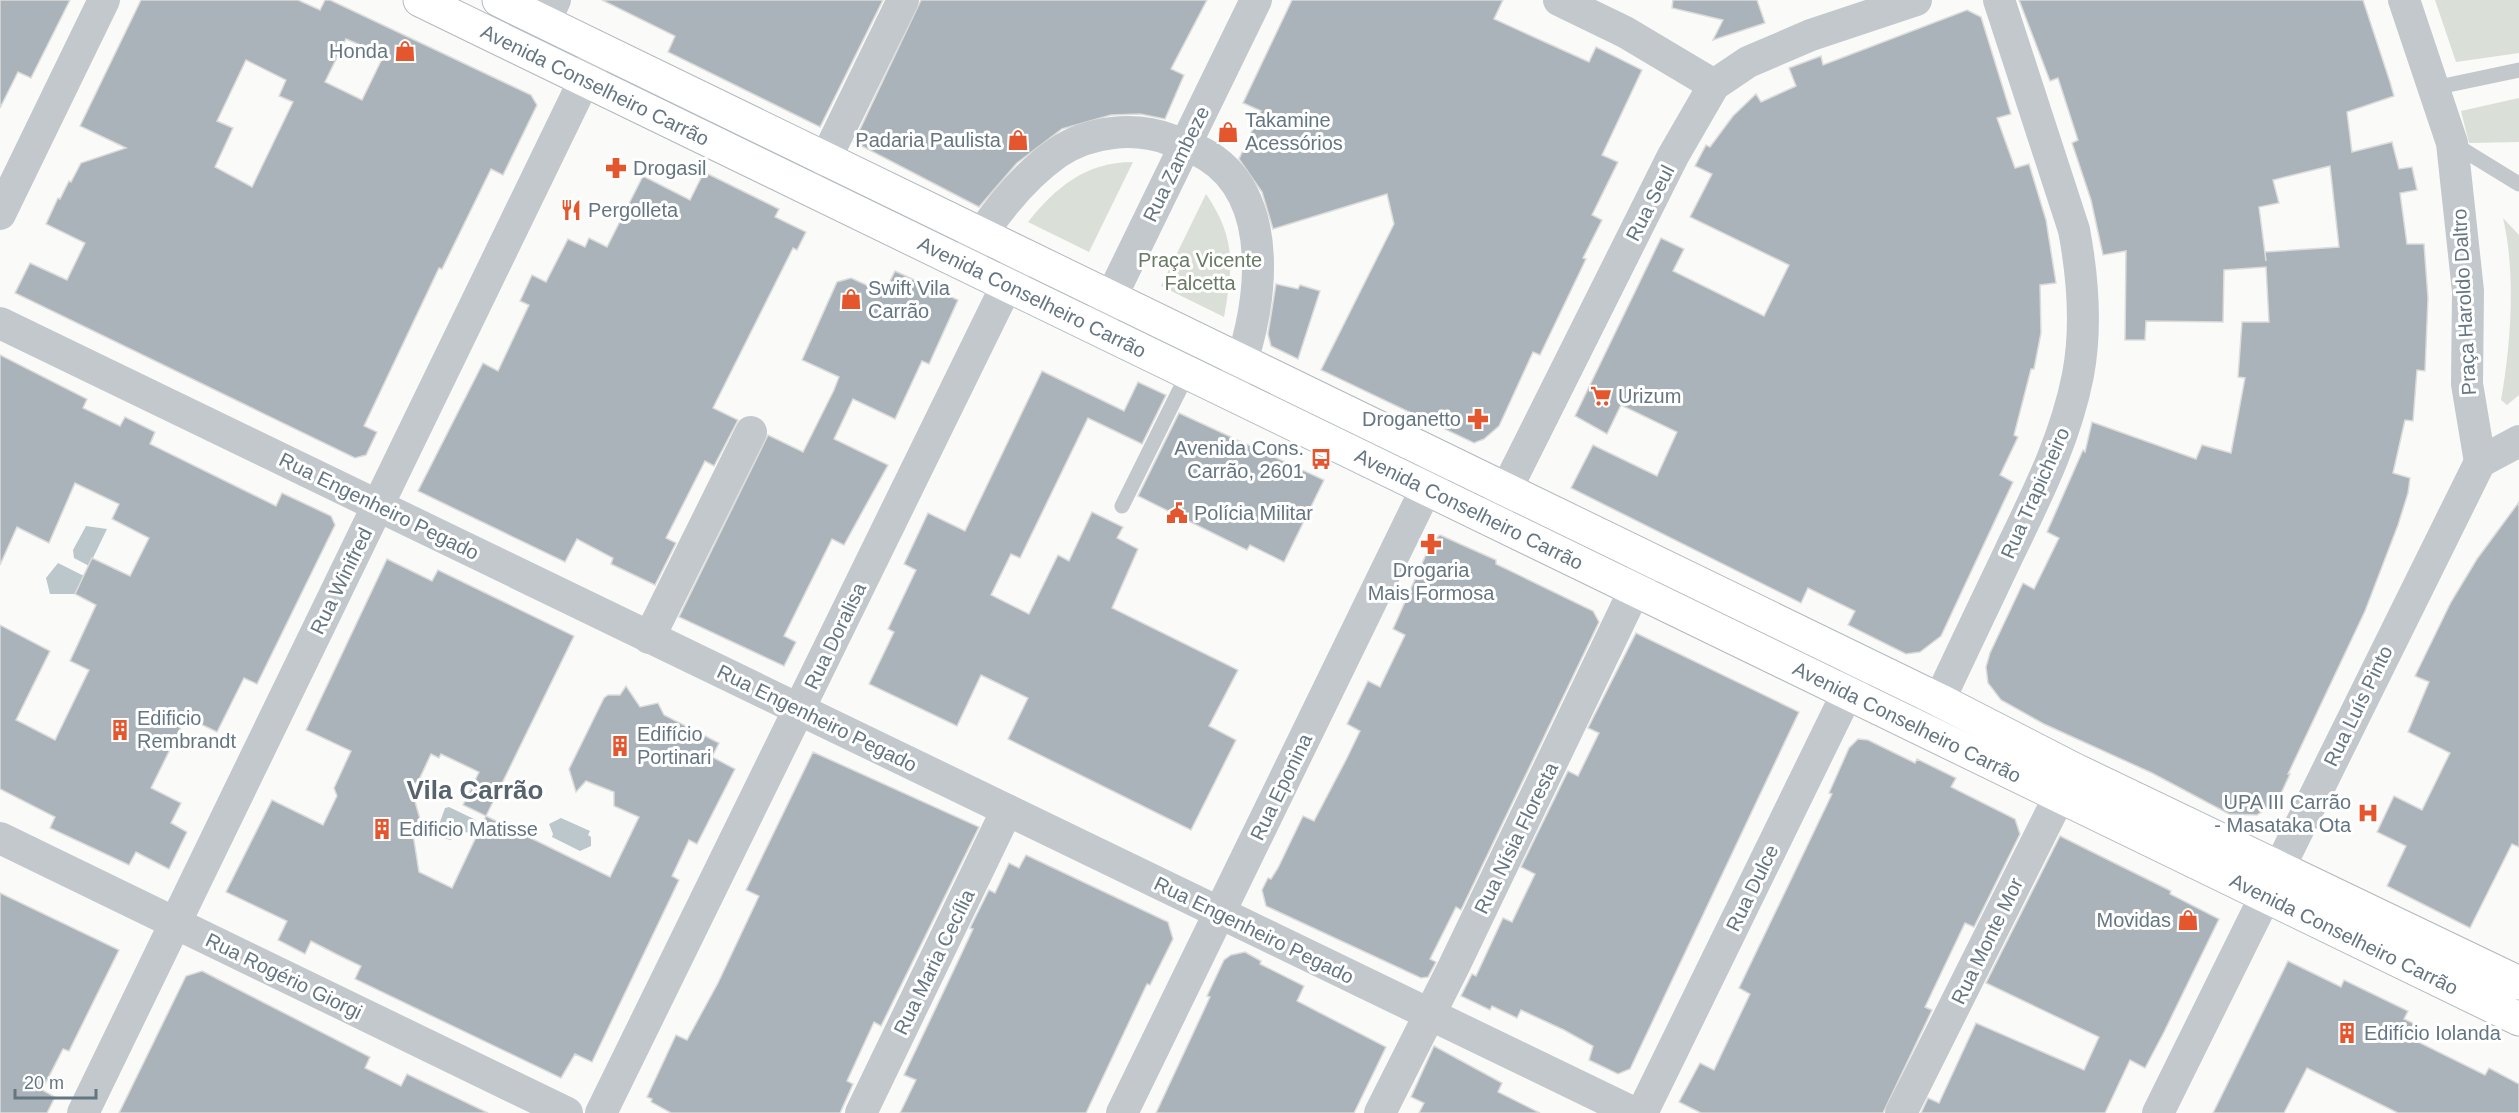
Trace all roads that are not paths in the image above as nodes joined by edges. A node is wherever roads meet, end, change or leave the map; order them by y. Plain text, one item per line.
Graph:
1 (104, 0) edge
2 (420, 0) edge
3 (499, 0) edge
4 (903, 0) edge
5 (1256, 0) edge
6 (1559, 0) edge
7 (1916, 0) edge
8 (1999, 0) edge
9 (2404, 0) edge
10 (550, 11) edge
11 (599, 49) junction
12 (2519, 70) edge
13 (585, 80) junction
14 (1714, 85) junction
15 (2434, 88) junction
16 (2452, 143) junction
17 (1185, 147) junction
18 (825, 160) junction
19 (2519, 184) edge
20 (0, 214) edge
21 (979, 235) junction
22 (1021, 256) junction
23 (964, 264) junction
24 (1008, 285) junction
25 (1110, 298) junction
26 (0, 323) edge
27 (1096, 328) junction
28 (1242, 363) junction
29 (1188, 373) junction
30 (1229, 393) junction
31 (751, 432) dead end
32 (2519, 441) edge
33 (2480, 462) junction
34 (1432, 474) junction
35 (1505, 491) junction
36 (378, 505) junction
37 (1122, 506) dead end
38 (1491, 520) junction
39 (1649, 560) junction
40 (1635, 590) junction
41 (649, 638) junction
42 (1862, 663) junction
43 (1848, 693) junction
44 (1939, 700) junction
45 (800, 710) junction
46 (1925, 731) junction
47 (2066, 782) junction
48 (1007, 810) junction
49 (0, 838) edge
50 (2279, 866) junction
51 (2265, 895) junction
52 (1220, 914) junction
53 (176, 924) junction
54 (2519, 983) edge
55 (1429, 1014) junction
56 (2519, 1019) edge
57 (83, 1113) edge
58 (567, 1113) edge
59 (601, 1113) edge
60 (861, 1113) edge
61 (1122, 1113) edge
62 (1380, 1113) edge
63 (1634, 1113) edge
64 (1642, 1113) edge
65 (1901, 1113) edge
66 (2158, 1113) edge

1 - 20 street
2 - 13 main road, Avenida Conselheiro Carrão
3 - 10 main road, Avenida Conselheiro Carrão
4 - 18 street
5 - 17 street, Rua Zambeze
6 - 14 street
7 - 14 street, Rua Seul
8 - 44 street, Rua Trapicheiro
9 - 15 street, Praça Haroldo Daltro
10 - 11 main road, Avenida Conselheiro Carrão
11 - 13 street, Rua Winifred
11 - 18 main road, Avenida Conselheiro Carrão
12 - 15 lane
13 - 23 main road, Avenida Conselheiro Carrão
13 - 36 street, Rua Winifred
14 - 35 street, Rua Seul
15 - 16 street, Praça Haroldo Daltro
16 - 19 lane
16 - 33 street, Praça Haroldo Daltro
17 - 21 street
17 - 25 street, Rua Zambeze
17 - 28 street
18 - 21 main road, Avenida Conselheiro Carrão
21 - 22 main road, Avenida Conselheiro Carrão
21 - 23 street
22 - 24 street, Rua Doralisa
22 - 25 main road, Avenida Conselheiro Carrão
23 - 24 main road, Avenida Conselheiro Carrão
24 - 27 main road, Avenida Conselheiro Carrão
24 - 45 street, Rua Doralisa
25 - 27 street, Rua Zambeze
25 - 28 main road, Avenida Conselheiro Carrão
26 - 36 street, Rua Engenheiro Pegado
27 - 29 main road, Avenida Conselheiro Carrão
28 - 30 street
28 - 34 main road, Avenida Conselheiro Carrão
29 - 30 main road, Avenida Conselheiro Carrão
29 - 37 lane
30 - 34 main road, Avenida Conselheiro Carrão
31 - 41 street
32 - 33 street
33 - 50 street, Rua Luís Pinto
34 - 35 main road, Avenida Conselheiro Carrão
34 - 38 main road, Avenida Conselheiro Carrão
34 - 52 street, Rua Eponina
35 - 38 street, Rua Seul
35 - 39 main road, Avenida Conselheiro Carrão
36 - 41 street, Rua Engenheiro Pegado
36 - 53 street, Rua Winifred
38 - 40 main road, Avenida Conselheiro Carrão
39 - 40 street, Rua Nísia Floresta
39 - 42 main road, Avenida Conselheiro Carrão
40 - 43 main road, Avenida Conselheiro Carrão
40 - 55 street, Rua Nísia Floresta
41 - 45 street, Rua Engenheiro Pegado
42 - 43 street, Rua Dulce
42 - 44 main road, Avenida Conselheiro Carrão
43 - 46 main road, Avenida Conselheiro Carrão
43 - 64 street, Rua Dulce
44 - 46 street, Rua Trapicheiro
44 - 47 main road, Avenida Conselheiro Carrão
45 - 48 street, Rua Engenheiro Pegado
45 - 59 street, Rua Doralisa
46 - 47 main road, Avenida Conselheiro Carrão
47 - 50 main road, Avenida Conselheiro Carrão
47 - 51 main road, Avenida Conselheiro Carrão
47 - 65 street, Rua Monte Mor
48 - 52 street, Rua Engenheiro Pegado
48 - 60 street, Rua Maria Cecília
49 - 53 street, Rua Rogério Giorgi
50 - 51 street, Rua Luís Pinto
50 - 54 main road, Avenida Conselheiro Carrão
51 - 56 main road, Avenida Conselheiro Carrão
51 - 66 street, Rua Luís Pinto
52 - 55 street, Rua Engenheiro Pegado
52 - 61 street, Rua Eponina
53 - 57 street, Rua Winifred
53 - 58 street, Rua Rogério Giorgi
55 - 62 street, Rua Nísia Floresta
55 - 63 street, Rua Engenheiro Pegado

